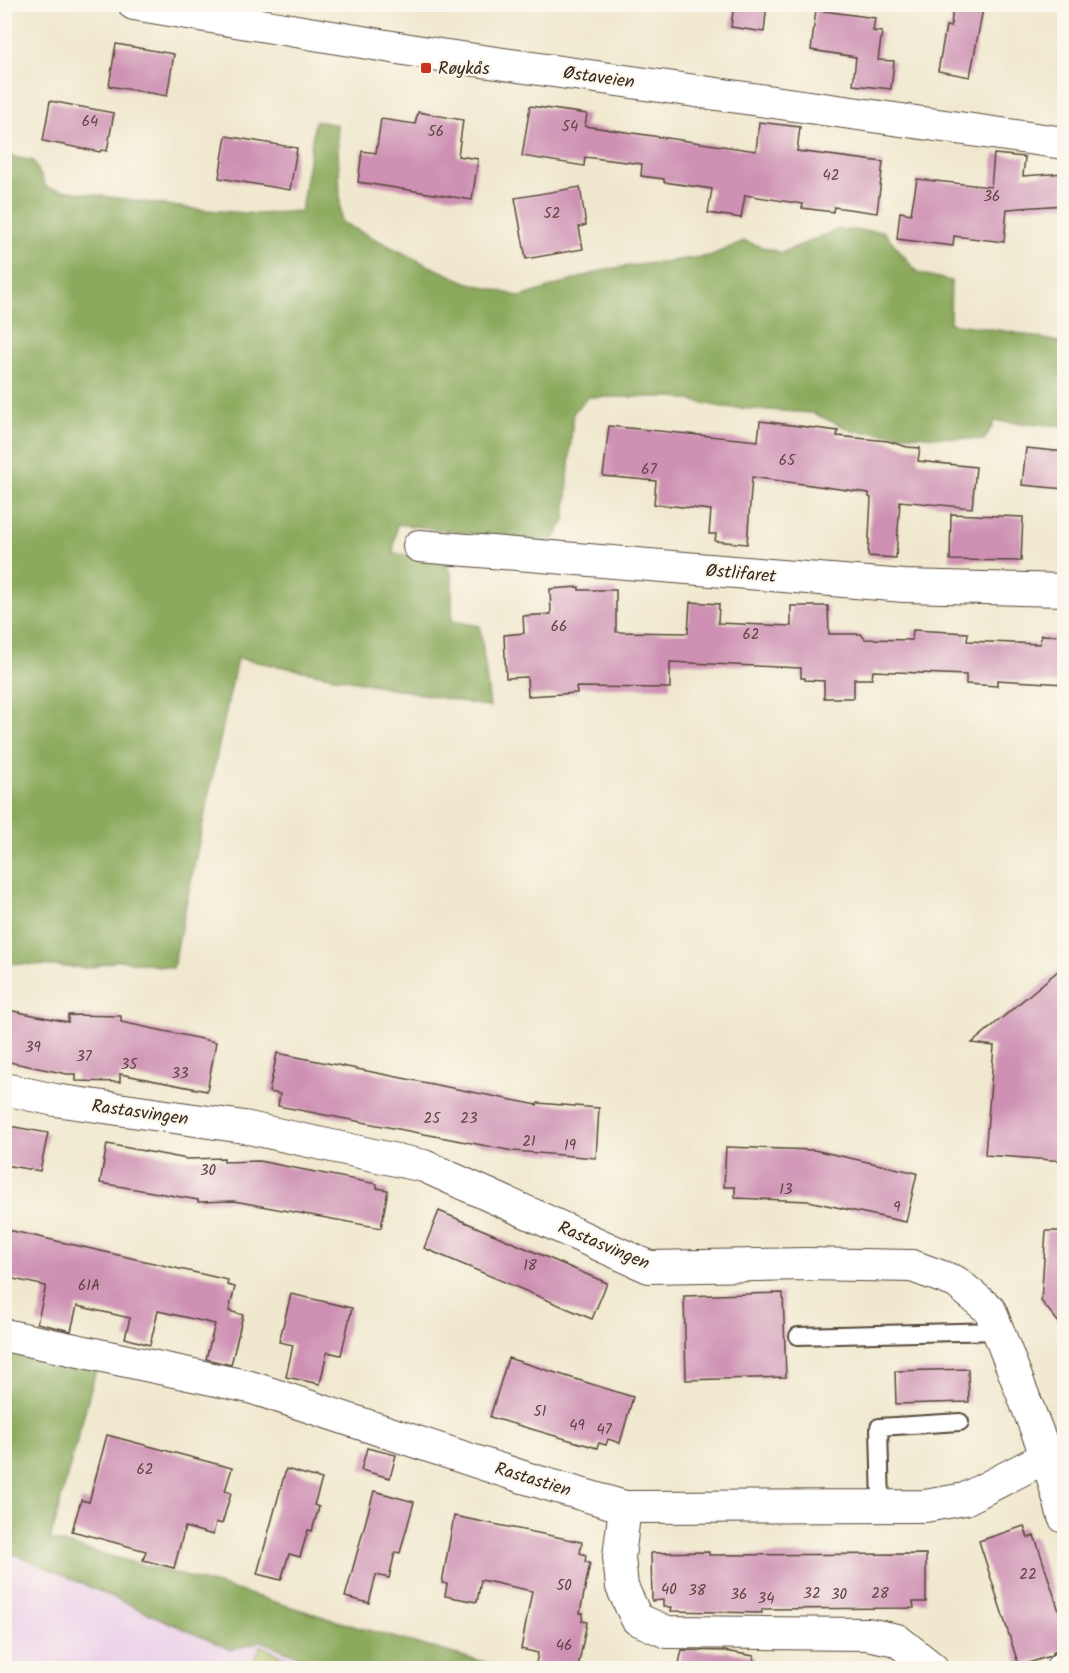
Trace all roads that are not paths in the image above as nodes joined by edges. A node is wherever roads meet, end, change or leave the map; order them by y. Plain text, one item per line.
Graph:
1 (134, 4) edge
2 (1065, 143) edge
3 (419, 546) dead end
4 (1065, 590) edge
5 (4, 1089) edge
6 (998, 1330) junction
7 (4, 1335) edge
8 (798, 1335) dead end
9 (960, 1422) dead end
10 (1056, 1454) edge
11 (881, 1506) junction
12 (625, 1507) junction
13 (1065, 1517) edge
14 (932, 1668) edge

1 - 2 street, Østaveien
3 - 4 street, Østlifaret
5 - 6 street, Rastasvingen
6 - 8 lane
6 - 10 street, Rastasvingen
7 - 12 street, Rastastien
9 - 11 lane
10 - 11 street, Rastastien
10 - 13 street, Rastasvingen
11 - 12 street, Rastastien
12 - 14 street

